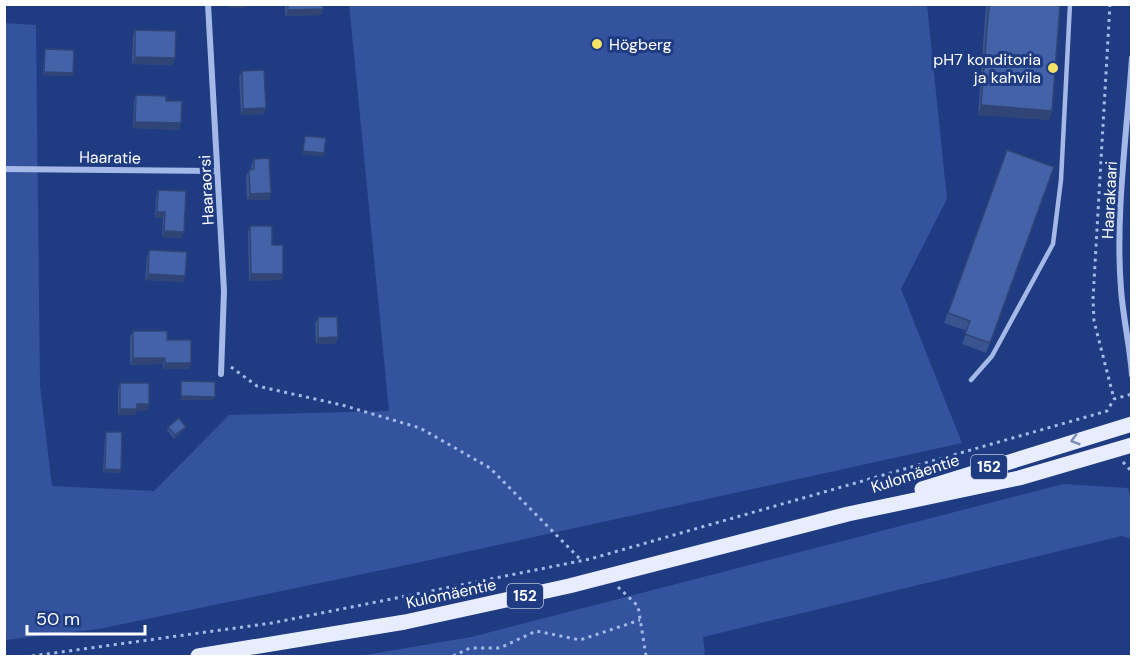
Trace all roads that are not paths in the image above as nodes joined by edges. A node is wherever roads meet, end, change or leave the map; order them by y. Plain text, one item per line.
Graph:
1 (208, 4) edge
2 (1070, 4) edge
3 (1131, 58) edge
4 (4, 169) edge
5 (216, 171) junction
6 (1131, 343) edge
7 (221, 374) dead end
8 (1131, 375) edge
9 (971, 380) dead end
10 (1131, 424) edge
11 (1131, 445) edge
12 (848, 514) junction
13 (198, 657) edge

1 - 5 street, Haaraorsi
2 - 9 lane
3 - 6 street, Haarakaari
4 - 5 street, Haaratie
5 - 7 street, Haaraorsi
6 - 8 street, Haarakaari
10 -> 12 main road, Kulomäentie / 152
11 - 12 main road, Kulomäentie / 152
12 - 13 main road, Kulomäentie / 152

